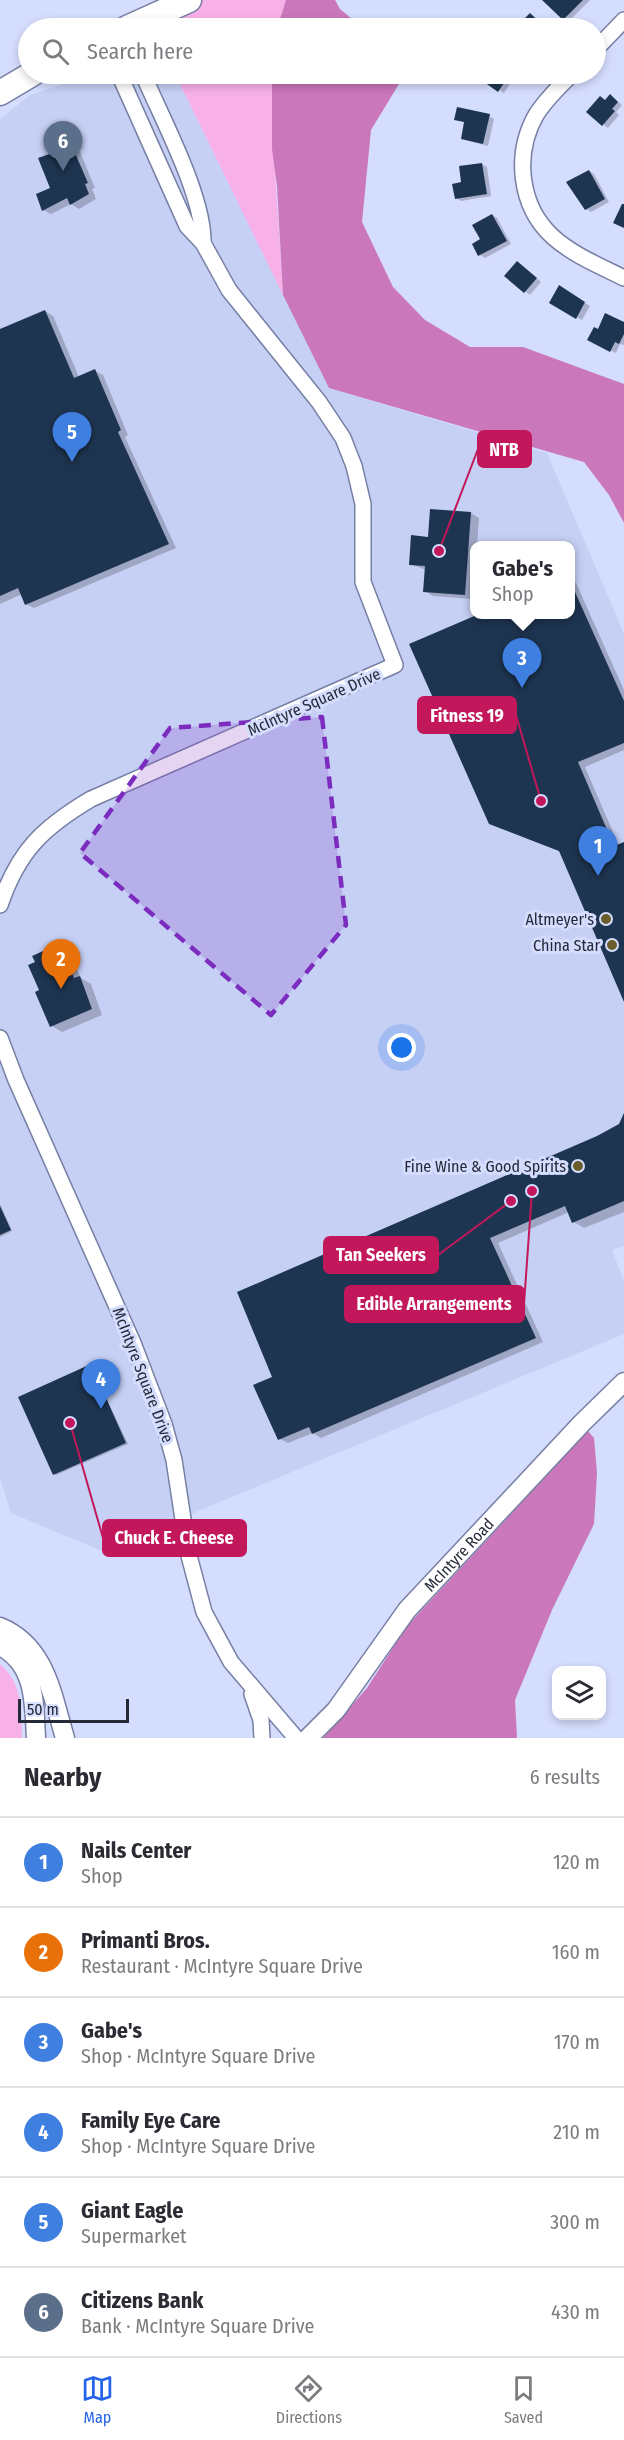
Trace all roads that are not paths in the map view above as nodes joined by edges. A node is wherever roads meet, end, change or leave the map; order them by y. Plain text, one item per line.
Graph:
1 (189, 0) edge
2 (149, 18) edge
3 (624, 20) edge
4 (606, 39) edge
5 (18, 82) edge
6 (123, 84) edge
7 (147, 84) edge
8 (563, 84) edge
9 (0, 93) edge
10 (203, 243) junction
11 (624, 278) edge
12 (0, 905) edge
13 (0, 1038) edge
14 (624, 1382) edge
15 (0, 1627) edge
16 (0, 1646) edge
17 (249, 1686) junction
18 (36, 1738) edge
19 (65, 1738) edge
20 (262, 1738) edge
21 (296, 1738) edge
22 (308, 1738) edge

1 - 2 main road
3 - 4 street
5 - 9 main road
6 - 10 street, McIntyre Square Drive
7 - 10 street, McIntyre Square Drive
8 - 11 street
10 - 12 street, McIntyre Square Drive
13 - 17 street, McIntyre Square Drive
14 - 22 street, McIntyre Road
15 - 19 street
16 - 18 street
17 - 20 street
17 - 21 street, McIntyre Square Drive

